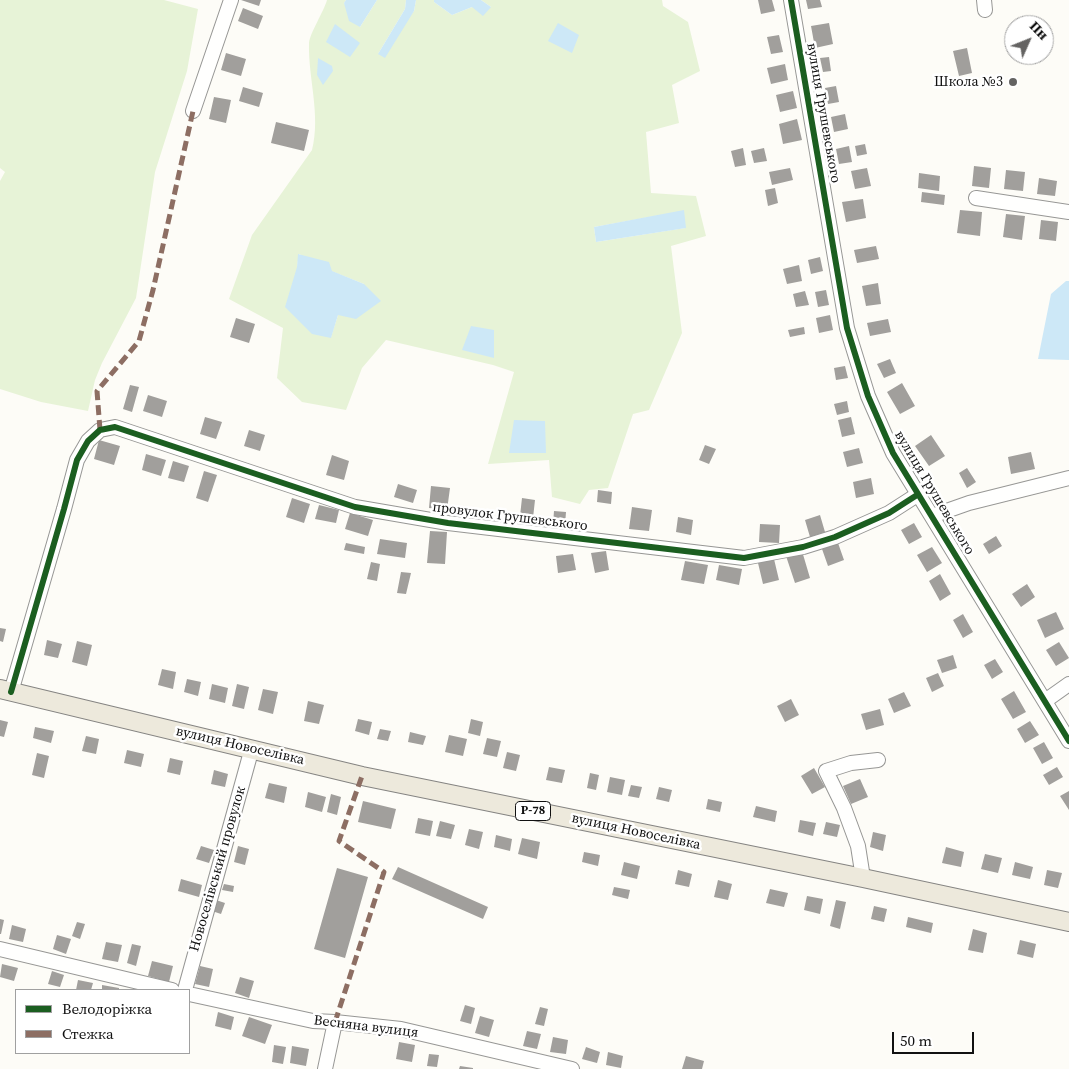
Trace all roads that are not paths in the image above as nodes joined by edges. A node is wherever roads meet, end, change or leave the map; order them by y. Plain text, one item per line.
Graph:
1 (231, 0) edge
2 (792, 0) edge
3 (193, 111) dead end
4 (976, 198) dead end
5 (1069, 212) edge
6 (1069, 478) edge
7 (917, 494) junction
8 (932, 516) junction
9 (1069, 684) edge
10 (5, 691) edge
11 (1045, 701) junction
12 (1069, 741) edge
13 (252, 748) junction
14 (878, 760) dead end
15 (863, 878) junction
16 (1069, 922) edge
17 (0, 948) edge
18 (168, 989) edge
19 (184, 989) edge
20 (190, 994) edge
21 (335, 1022) junction
22 (326, 1069) edge
23 (572, 1069) edge

1 - 3 street
2 - 7 street, вулиця Грушевського
4 - 5 street
6 - 8 street
7 - 8 street, вулиця Грушевського
7 - 10 street, провулок Грушевського
8 - 11 street, вулиця Грушевського
9 - 11 street
10 - 13 main road, вулиця Новоселівка / Р-78
11 - 12 street, вулиця Грушевського
13 - 15 main road, вулиця Новоселівка / Р-78
13 - 19 street, Новоселівський провулок
14 - 15 street
15 - 16 main road, вулиця Новоселівка / Р-78
17 - 18 street
20 - 21 street, Весняна вулиця
21 - 22 street
21 - 23 street, Весняна вулиця

